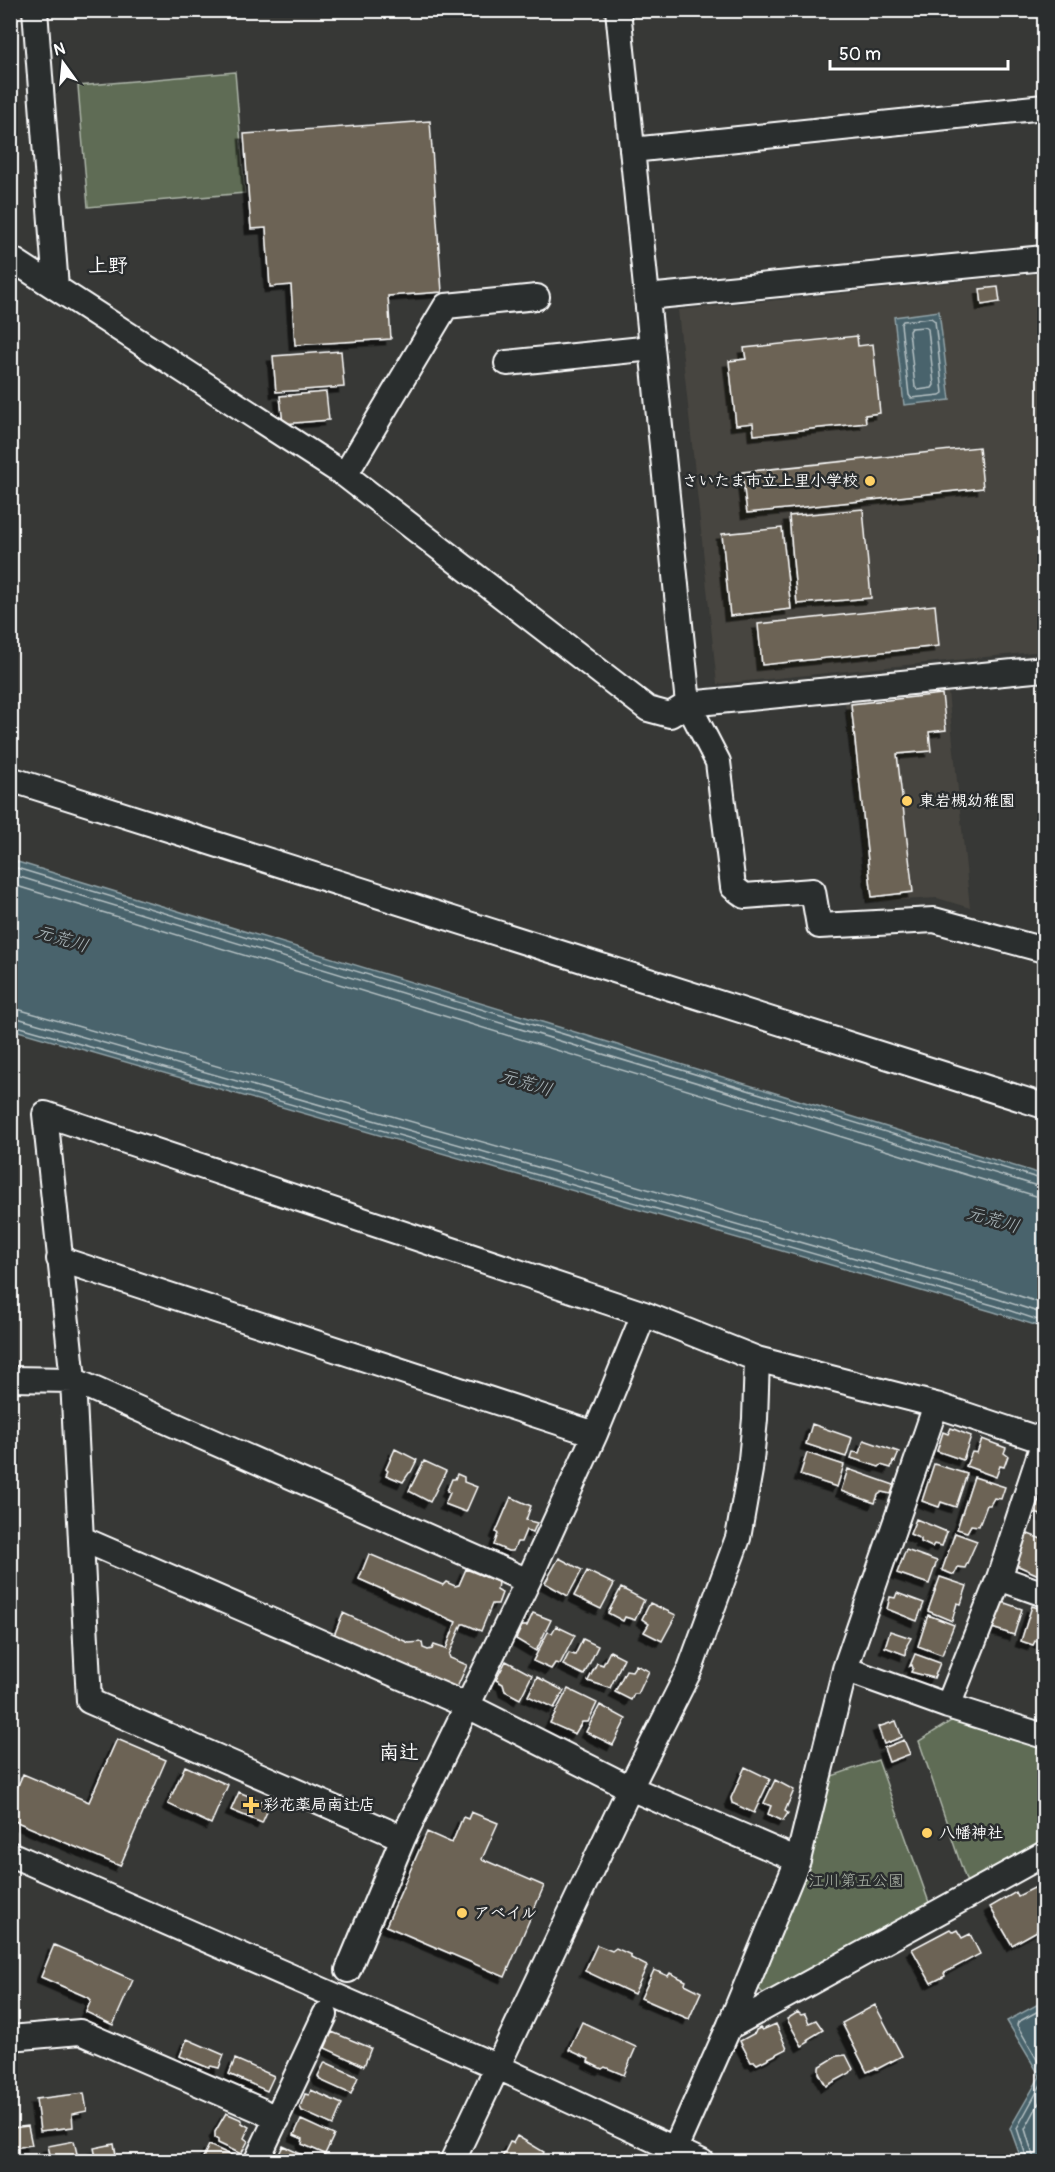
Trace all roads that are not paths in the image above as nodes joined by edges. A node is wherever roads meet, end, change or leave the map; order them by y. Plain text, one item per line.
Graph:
1 (36, 10) edge
2 (618, 10) edge
3 (1044, 107) edge
4 (632, 150) junction
5 (10, 258) edge
6 (1044, 258) edge
7 (56, 288) junction
8 (537, 297) dead end
9 (647, 297) junction
10 (652, 348) junction
11 (507, 363) dead end
12 (345, 475) junction
13 (1044, 669) edge
14 (688, 704) junction
15 (10, 779) edge
16 (1044, 950) edge
17 (1044, 1106) edge
18 (59, 1259) junction
19 (644, 1314) junction
20 (757, 1359) junction
21 (10, 1379) edge
22 (73, 1380) junction
23 (936, 1404) junction
24 (595, 1434) junction
25 (1044, 1441) edge
26 (82, 1539) junction
27 (999, 1578) junction
28 (528, 1581) junction
29 (1044, 1594) edge
30 (845, 1669) junction
31 (468, 1706) junction
32 (948, 1706) junction
33 (1044, 1736) edge
34 (630, 1788) junction
35 (403, 1838) junction
36 (10, 1854) edge
37 (1044, 1854) edge
38 (798, 1860) junction
39 (348, 1970) dead end
40 (325, 2015) dead end
41 (729, 2026) junction
42 (10, 2038) edge
43 (498, 2067) junction
44 (277, 2120) junction
45 (672, 2156) edge
46 (256, 2162) edge
47 (452, 2162) edge
48 (702, 2162) edge

1 - 7 street
2 - 4 street
3 - 4 street
4 - 9 street
5 - 7 street
6 - 9 street
7 - 12 street
8 - 12 street
9 - 10 street
10 - 11 street
10 - 14 street
12 - 14 street
13 - 14 street
14 - 16 street
15 - 17 street
18 - 19 street
18 - 22 street
18 - 24 street
19 - 20 street
19 - 24 street
20 - 23 street
20 - 34 street
21 - 22 street
22 - 26 street
22 - 28 street
23 - 25 street
23 - 30 street
24 - 28 street
25 - 27 street
26 - 31 street
26 - 35 street
27 - 29 street
27 - 32 street
28 - 31 street
30 - 32 street
30 - 38 street
31 - 34 street
31 - 35 street
32 - 33 street
34 - 38 street
34 - 43 street
35 - 39 street
36 - 43 street
37 - 41 street
38 - 41 street
40 - 44 street
41 - 45 street
42 - 44 street
43 - 45 street
43 - 47 street
44 - 46 street
45 - 48 street

